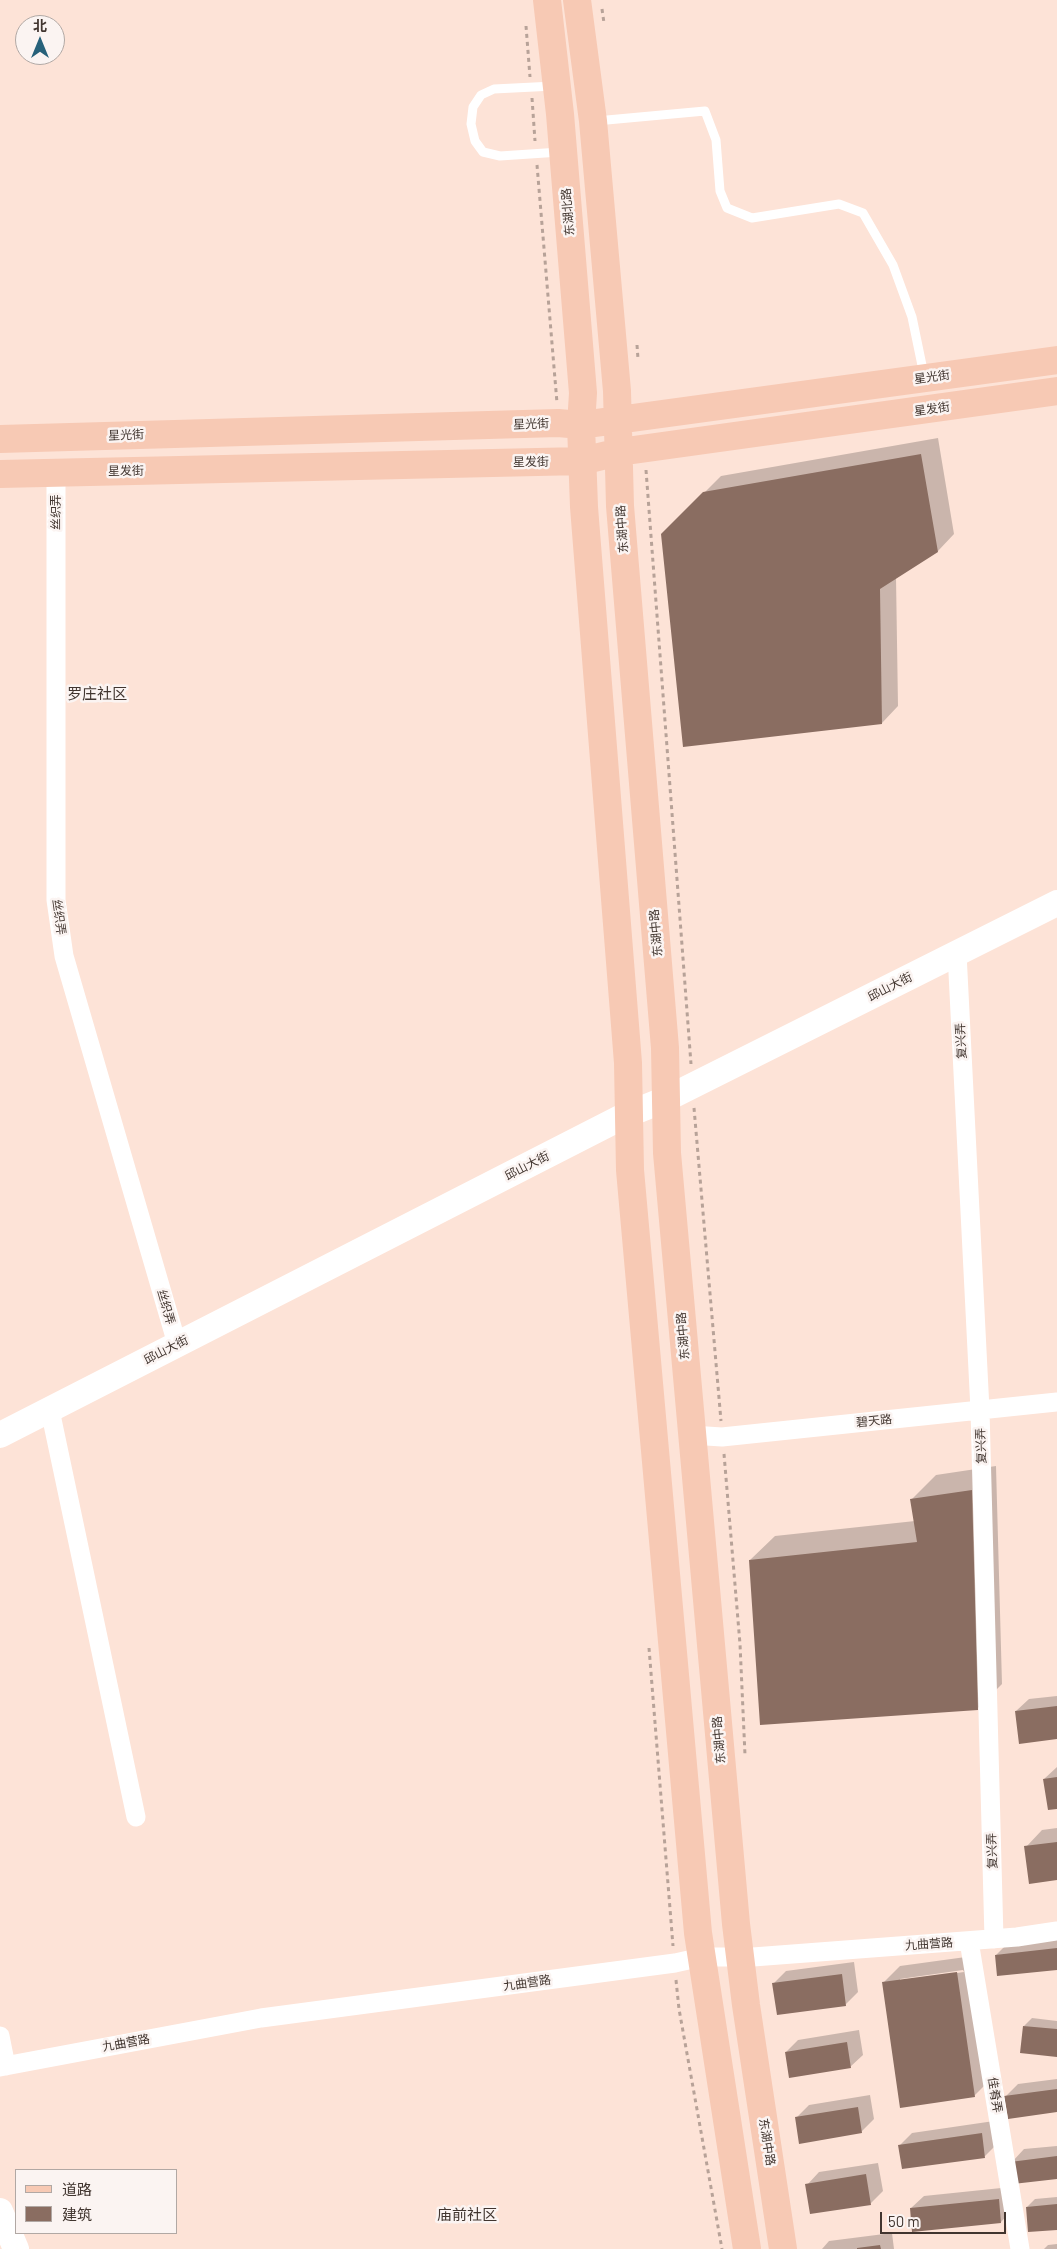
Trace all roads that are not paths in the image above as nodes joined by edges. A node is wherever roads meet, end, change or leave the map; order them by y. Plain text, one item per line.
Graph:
1 (547, 0) edge
2 (577, 0) edge
3 (557, 86) junction
4 (594, 121) junction
5 (564, 152) junction
6 (1057, 360) edge
7 (925, 378) junction
8 (1057, 391) edge
9 (619, 421) junction
10 (581, 425) junction
11 (0, 439) edge
12 (632, 450) junction
13 (582, 460) junction
14 (56, 473) junction
15 (0, 474) edge
16 (1057, 903) edge
17 (957, 953) junction
18 (666, 1099) junction
19 (616, 1120) junction
20 (177, 1344) junction
21 (1057, 1402) edge
22 (50, 1410) junction
23 (980, 1410) junction
24 (0, 1435) edge
25 (691, 1435) junction
26 (136, 1817) dead end
27 (1057, 1931) edge
28 (994, 1939) junction
29 (969, 1941) junction
30 (702, 1957) junction
31 (740, 1957) junction
32 (0, 2036) edge
33 (3, 2066) edge
34 (0, 2211) edge
35 (16, 2249) edge
36 (747, 2249) edge
37 (783, 2249) edge
38 (1020, 2249) edge

1 - 3 main road, 东湖北路
2 - 4 main road
3 - 5 main road, 东湖北路
3 - 5 lane
4 - 7 lane
4 - 9 main road
5 - 10 main road, 东湖北路
6 - 7 main road, 星光街
7 - 9 main road, 星光街
8 - 12 main road, 星发街
9 - 10 main road, 星光街
9 - 12 main road, 东湖中路
10 - 11 main road, 星光街
10 - 13 main road
12 - 13 main road, 星发街
12 - 18 main road, 东湖中路
13 - 14 main road, 星发街
13 - 19 main road
14 - 15 main road, 星发街
14 - 20 street, 丝织弄
16 - 17 main road, 邱山大街
17 - 18 main road, 邱山大街
17 - 23 street, 复兴弄
18 - 19 main road, 邱山大街
18 - 25 main road, 东湖中路
19 - 20 main road, 邱山大街
19 - 30 main road
20 - 22 main road, 邱山大街
21 - 23 street, 碧天路
22 - 24 main road, 邱山大街
22 - 26 street
23 - 25 street, 碧天路
23 - 28 street, 复兴弄
25 - 31 main road, 东湖中路
27 - 28 street, 九曲营路
28 - 29 street, 九曲营路
29 - 31 street, 九曲营路
29 - 38 street, 佳肴弄
30 - 31 street, 九曲营路
30 - 33 street, 九曲营路
30 - 36 main road
31 - 37 main road, 东湖中路
32 - 33 street
34 - 35 main road

